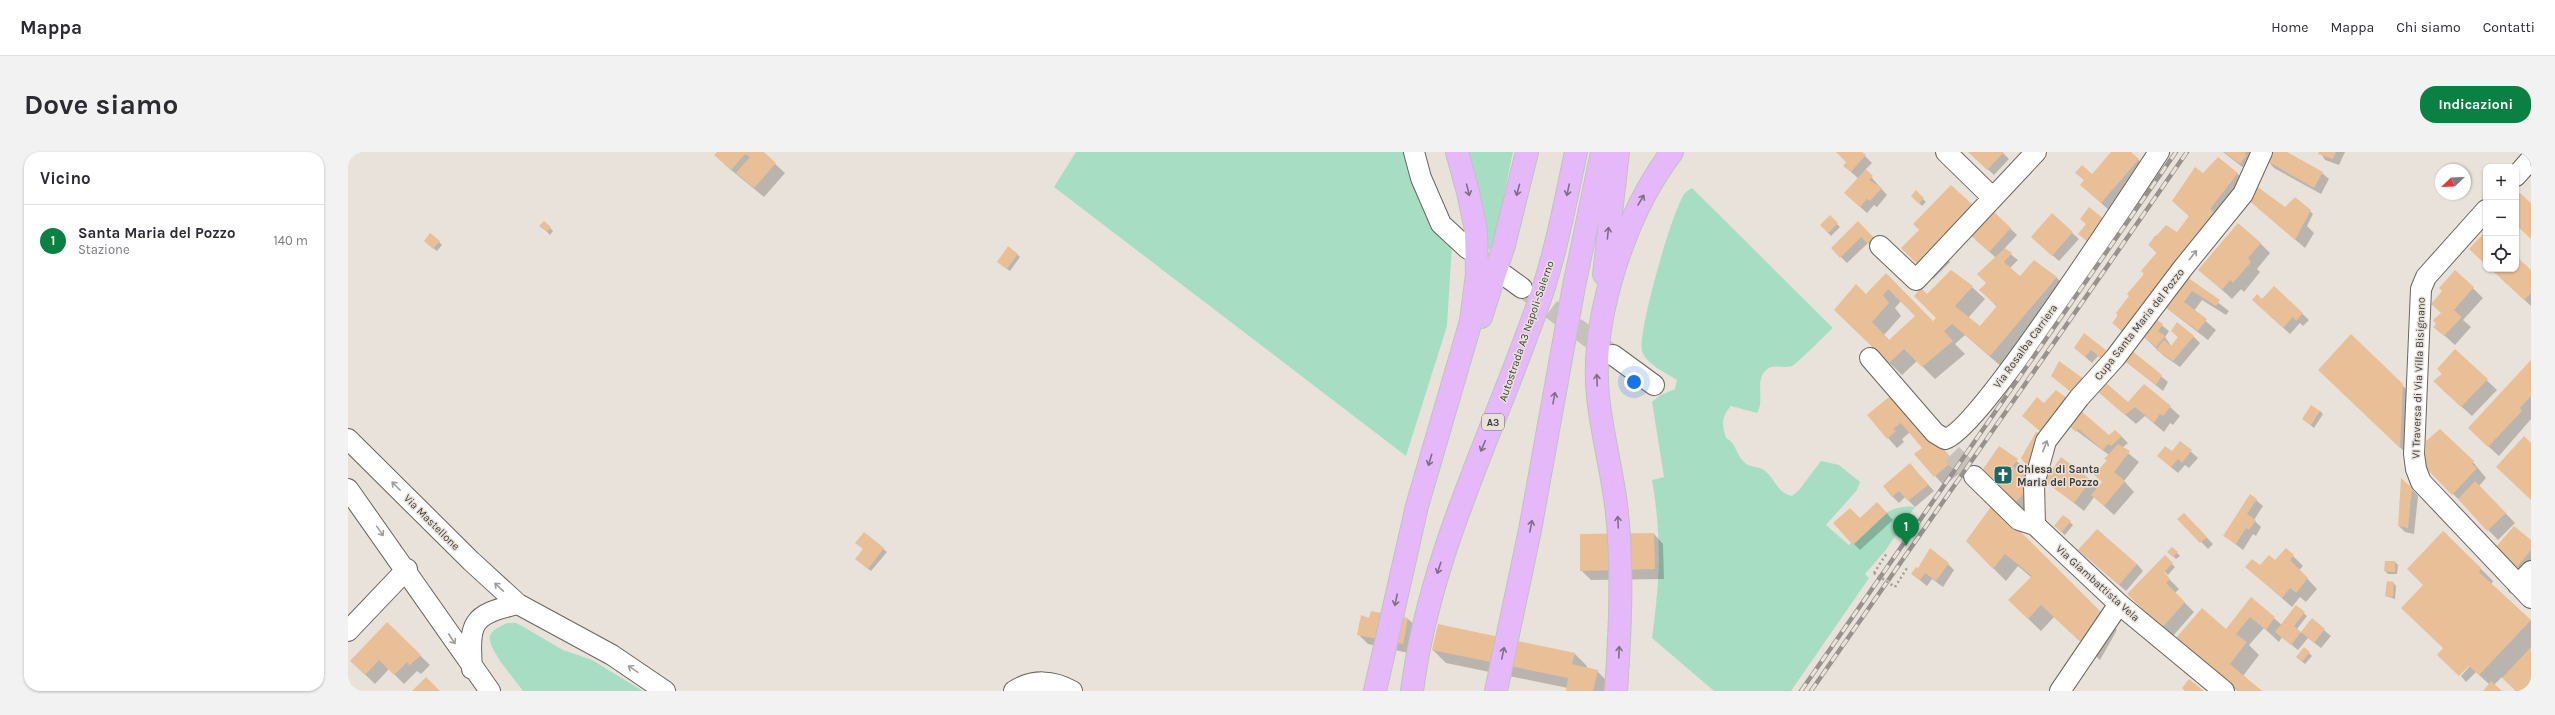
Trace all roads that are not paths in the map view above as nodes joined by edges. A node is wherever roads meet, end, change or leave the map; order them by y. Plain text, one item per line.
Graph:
1 (1414, 152) edge
2 (1457, 152) edge
3 (1527, 152) edge
4 (1576, 152) edge
5 (1602, 152) edge
6 (1618, 152) edge
7 (1672, 152) edge
8 (1946, 152) edge
9 (2036, 152) edge
10 (2158, 152) edge
11 (2262, 152) edge
12 (1993, 198) junction
13 (2483, 213) edge
14 (1880, 246) dead end
15 (1468, 248) dead end
16 (1504, 275) dead end
17 (1522, 288) tunnel mouth
18 (1605, 355) junction
19 (1870, 358) dead end
20 (1654, 385) dead end
21 (1442, 423) junction
22 (348, 439) edge
23 (1974, 476) tunnel mouth
24 (348, 488) edge
25 (2035, 525) junction
26 (407, 569) junction
27 (2527, 584) edge
28 (518, 604) junction
29 (2119, 604) junction
30 (348, 631) edge
31 (472, 668) junction
32 (490, 691) edge
33 (665, 691) edge
34 (1014, 691) edge
35 (1072, 691) edge
36 (1375, 691) edge
37 (1412, 691) edge
38 (1496, 691) edge
39 (1616, 691) edge
40 (2060, 691) edge
41 (2224, 691) edge

1 - 15 street
2 -> 21 highway
3 -> 21 highway
4 -> 37 highway, Autostrada A3 Napoli-Salerno / A3
38 -> 5 highway
18 -> 6 highway
18 -> 7 highway
8 - 12 street
9 - 12 street
10 - 19 street, Via Rosalba Carriera
25 -> 11 street, Cupa Santa Maria del Pozzo
12 - 14 street
13 - 27 street, VI Traversa di Via Villa Bisignano
16 - 17 street
18 - 20 street
39 -> 18 highway
21 -> 36 highway
28 -> 22 street, Via Mastellone
23 - 25 street, Via Giambattista Vela
24 -> 26 street
25 - 29 street, Via Giambattista Vela
26 - 30 street
26 -> 31 street
28 - 31 street
33 -> 28 street, Via Mastellone
29 - 40 street
29 - 41 street, Via Giambattista Vela
31 - 32 street
34 - 35 street

